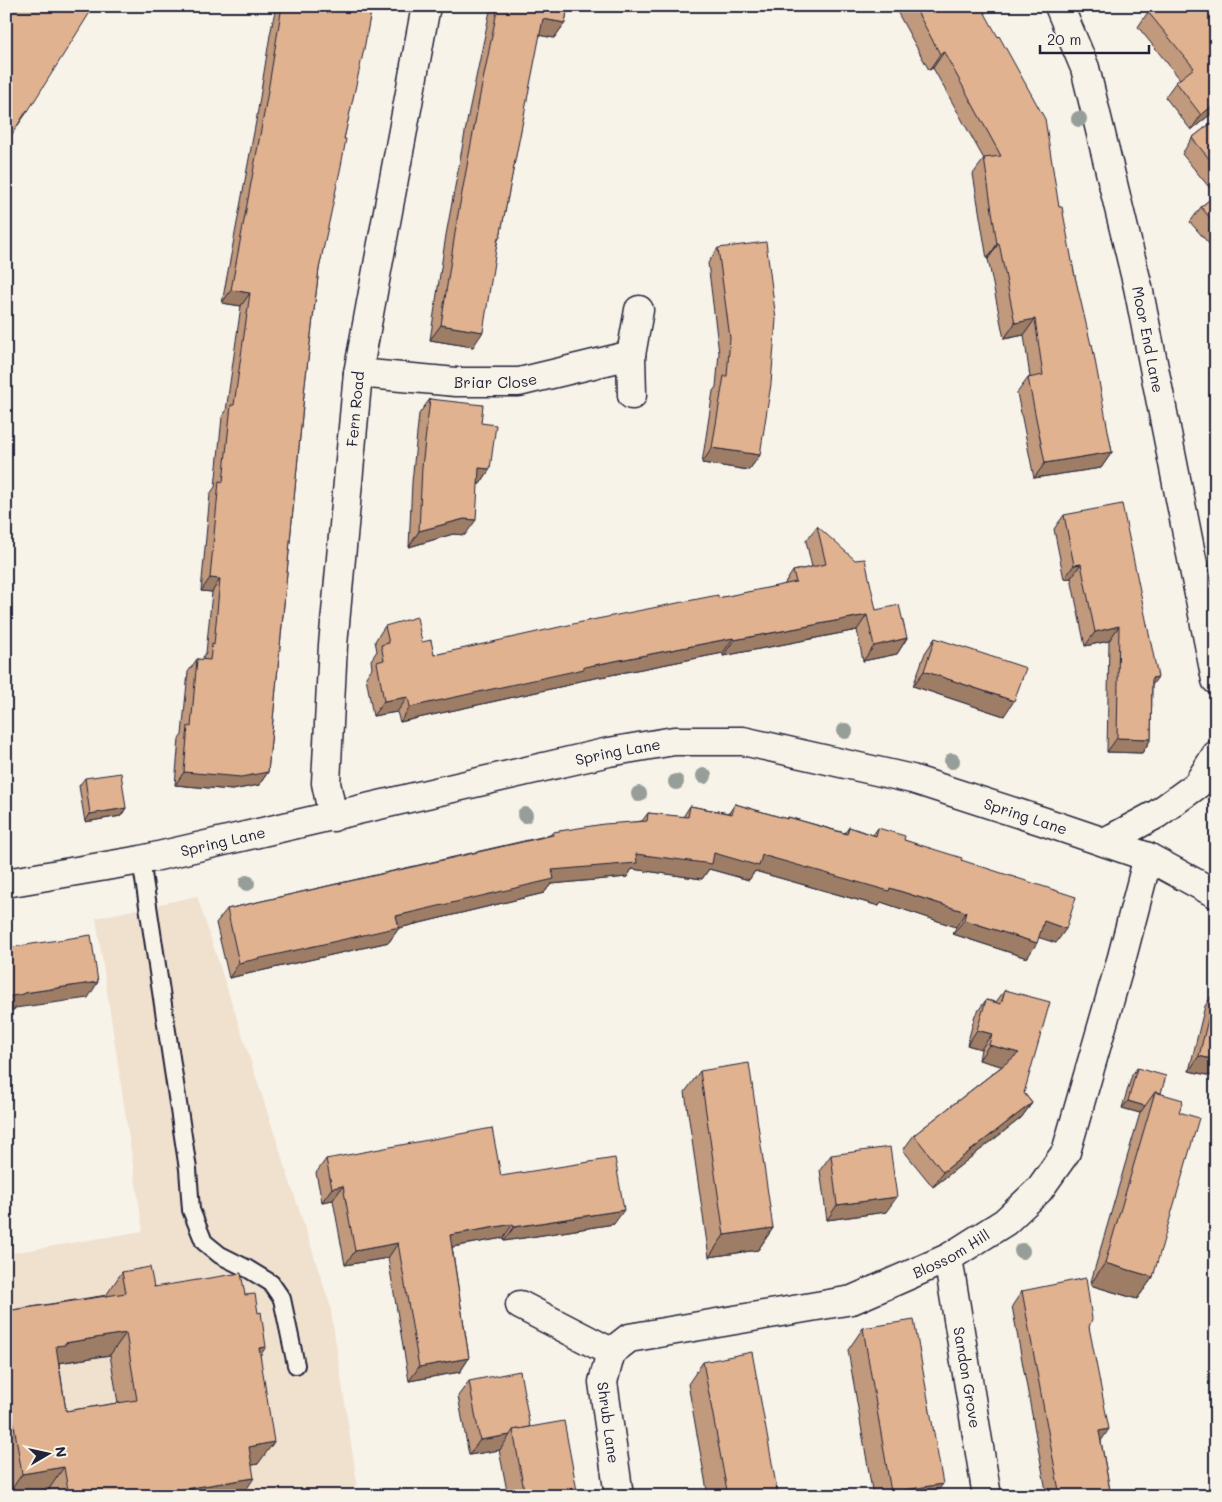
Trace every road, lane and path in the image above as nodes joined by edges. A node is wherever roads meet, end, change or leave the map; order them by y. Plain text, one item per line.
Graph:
1 (426, 6) edge
2 (1059, 6) edge
3 (639, 310) dead end
4 (631, 355) junction
5 (358, 373) junction
6 (632, 395) dead end
7 (1209, 613) edge
8 (1216, 680) edge
9 (1216, 755) edge
10 (333, 817) junction
11 (1105, 842) junction
12 (1148, 857) junction
13 (141, 860) junction
14 (6, 883) edge
15 (1216, 894) edge
16 (948, 1258) junction
17 (520, 1305) dead end
18 (611, 1352) junction
19 (296, 1365) dead end
20 (619, 1496) edge
21 (987, 1496) edge

1 - 5 street, Fern Road
2 - 7 street, Moor End Lane
3 - 4 street
4 - 5 street, Briar Close
4 - 6 street
5 - 10 street, Fern Road
7 - 8 street, Moor End Lane
9 - 11 street
10 - 11 street, Spring Lane
10 - 13 street, Spring Lane
11 - 12 street, Spring Lane
12 - 15 street, Spring Lane
12 - 16 street, Blossom Hill
13 - 14 street, Spring Lane
13 - 19 lane
16 - 18 street, Blossom Hill
16 - 21 street, Sandon Grove
17 - 18 street
18 - 20 street, Shrub Lane

